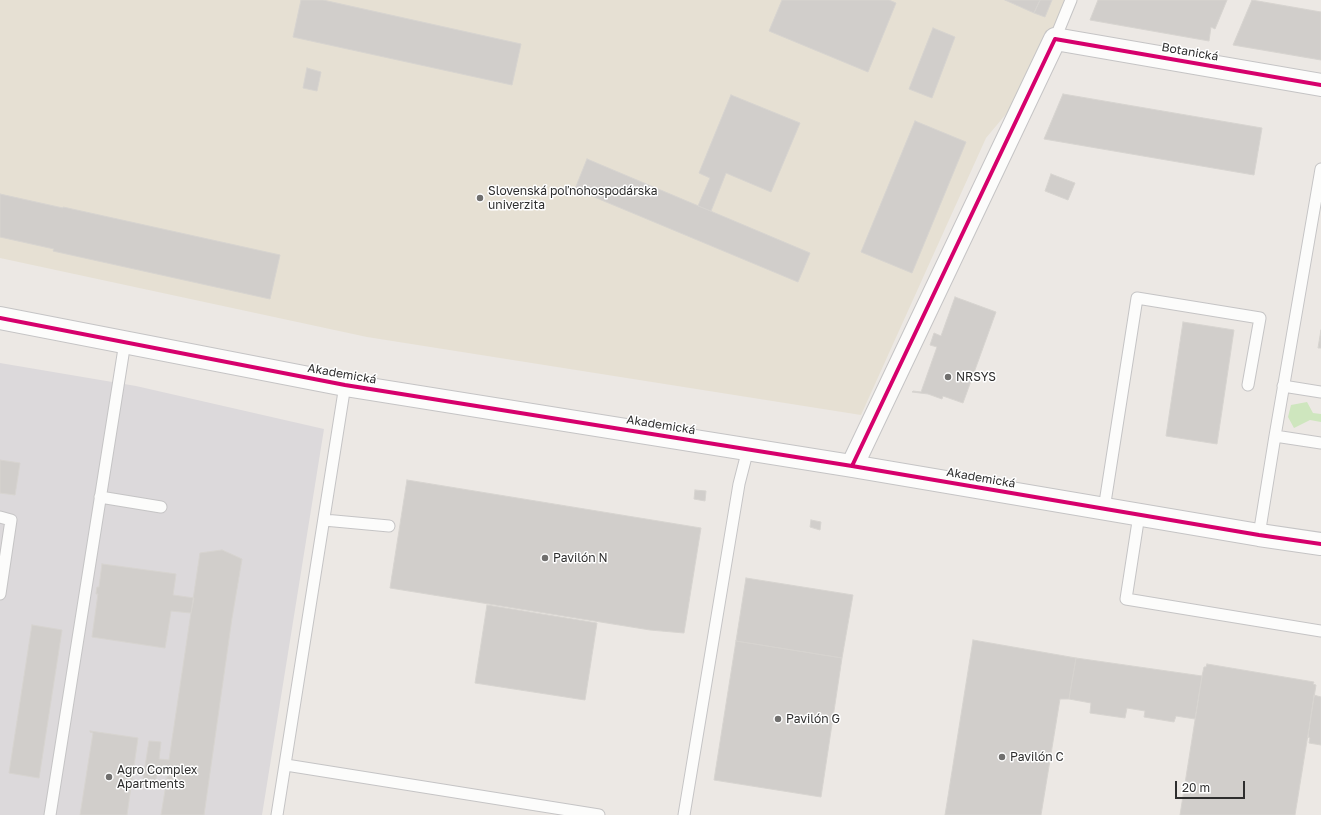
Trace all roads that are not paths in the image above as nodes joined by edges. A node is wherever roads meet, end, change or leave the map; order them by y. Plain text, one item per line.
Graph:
1 (1071, 0) edge
2 (1055, 39) junction
3 (1321, 85) edge
4 (1321, 169) edge
5 (0, 318) edge
6 (125, 342) junction
7 (346, 385) junction
8 (1248, 385) dead end
9 (1283, 386) junction
10 (1321, 392) edge
11 (1274, 436) junction
12 (1321, 443) edge
13 (748, 449) junction
14 (852, 466) junction
15 (100, 497) junction
16 (161, 507) dead end
17 (1104, 509) junction
18 (1139, 515) junction
19 (0, 517) edge
20 (324, 520) junction
21 (389, 526) dead end
22 (1259, 535) junction
23 (1321, 544) edge
24 (0, 594) edge
25 (1321, 631) edge
26 (286, 765) junction
27 (50, 815) edge
28 (277, 815) edge
29 (599, 815) edge
30 (684, 815) edge

1 - 2 lane
2 - 3 street, Botanická
2 - 14 street
4 - 9 lane
5 - 6 street, Akademická
6 - 7 street, Akademická
6 - 15 lane
7 - 13 street, Akademická
7 - 20 lane
8 - 17 lane
9 - 10 lane
9 - 11 lane
11 - 12 lane
11 - 22 lane
13 - 14 street, Akademická
13 - 30 lane
14 - 17 street, Akademická
15 - 16 lane
15 - 27 lane
17 - 18 street, Akademická
18 - 22 street, Akademická
18 - 25 lane
19 - 24 lane
20 - 21 lane
20 - 26 lane
22 - 23 street, Akademická
26 - 28 lane
26 - 29 lane

